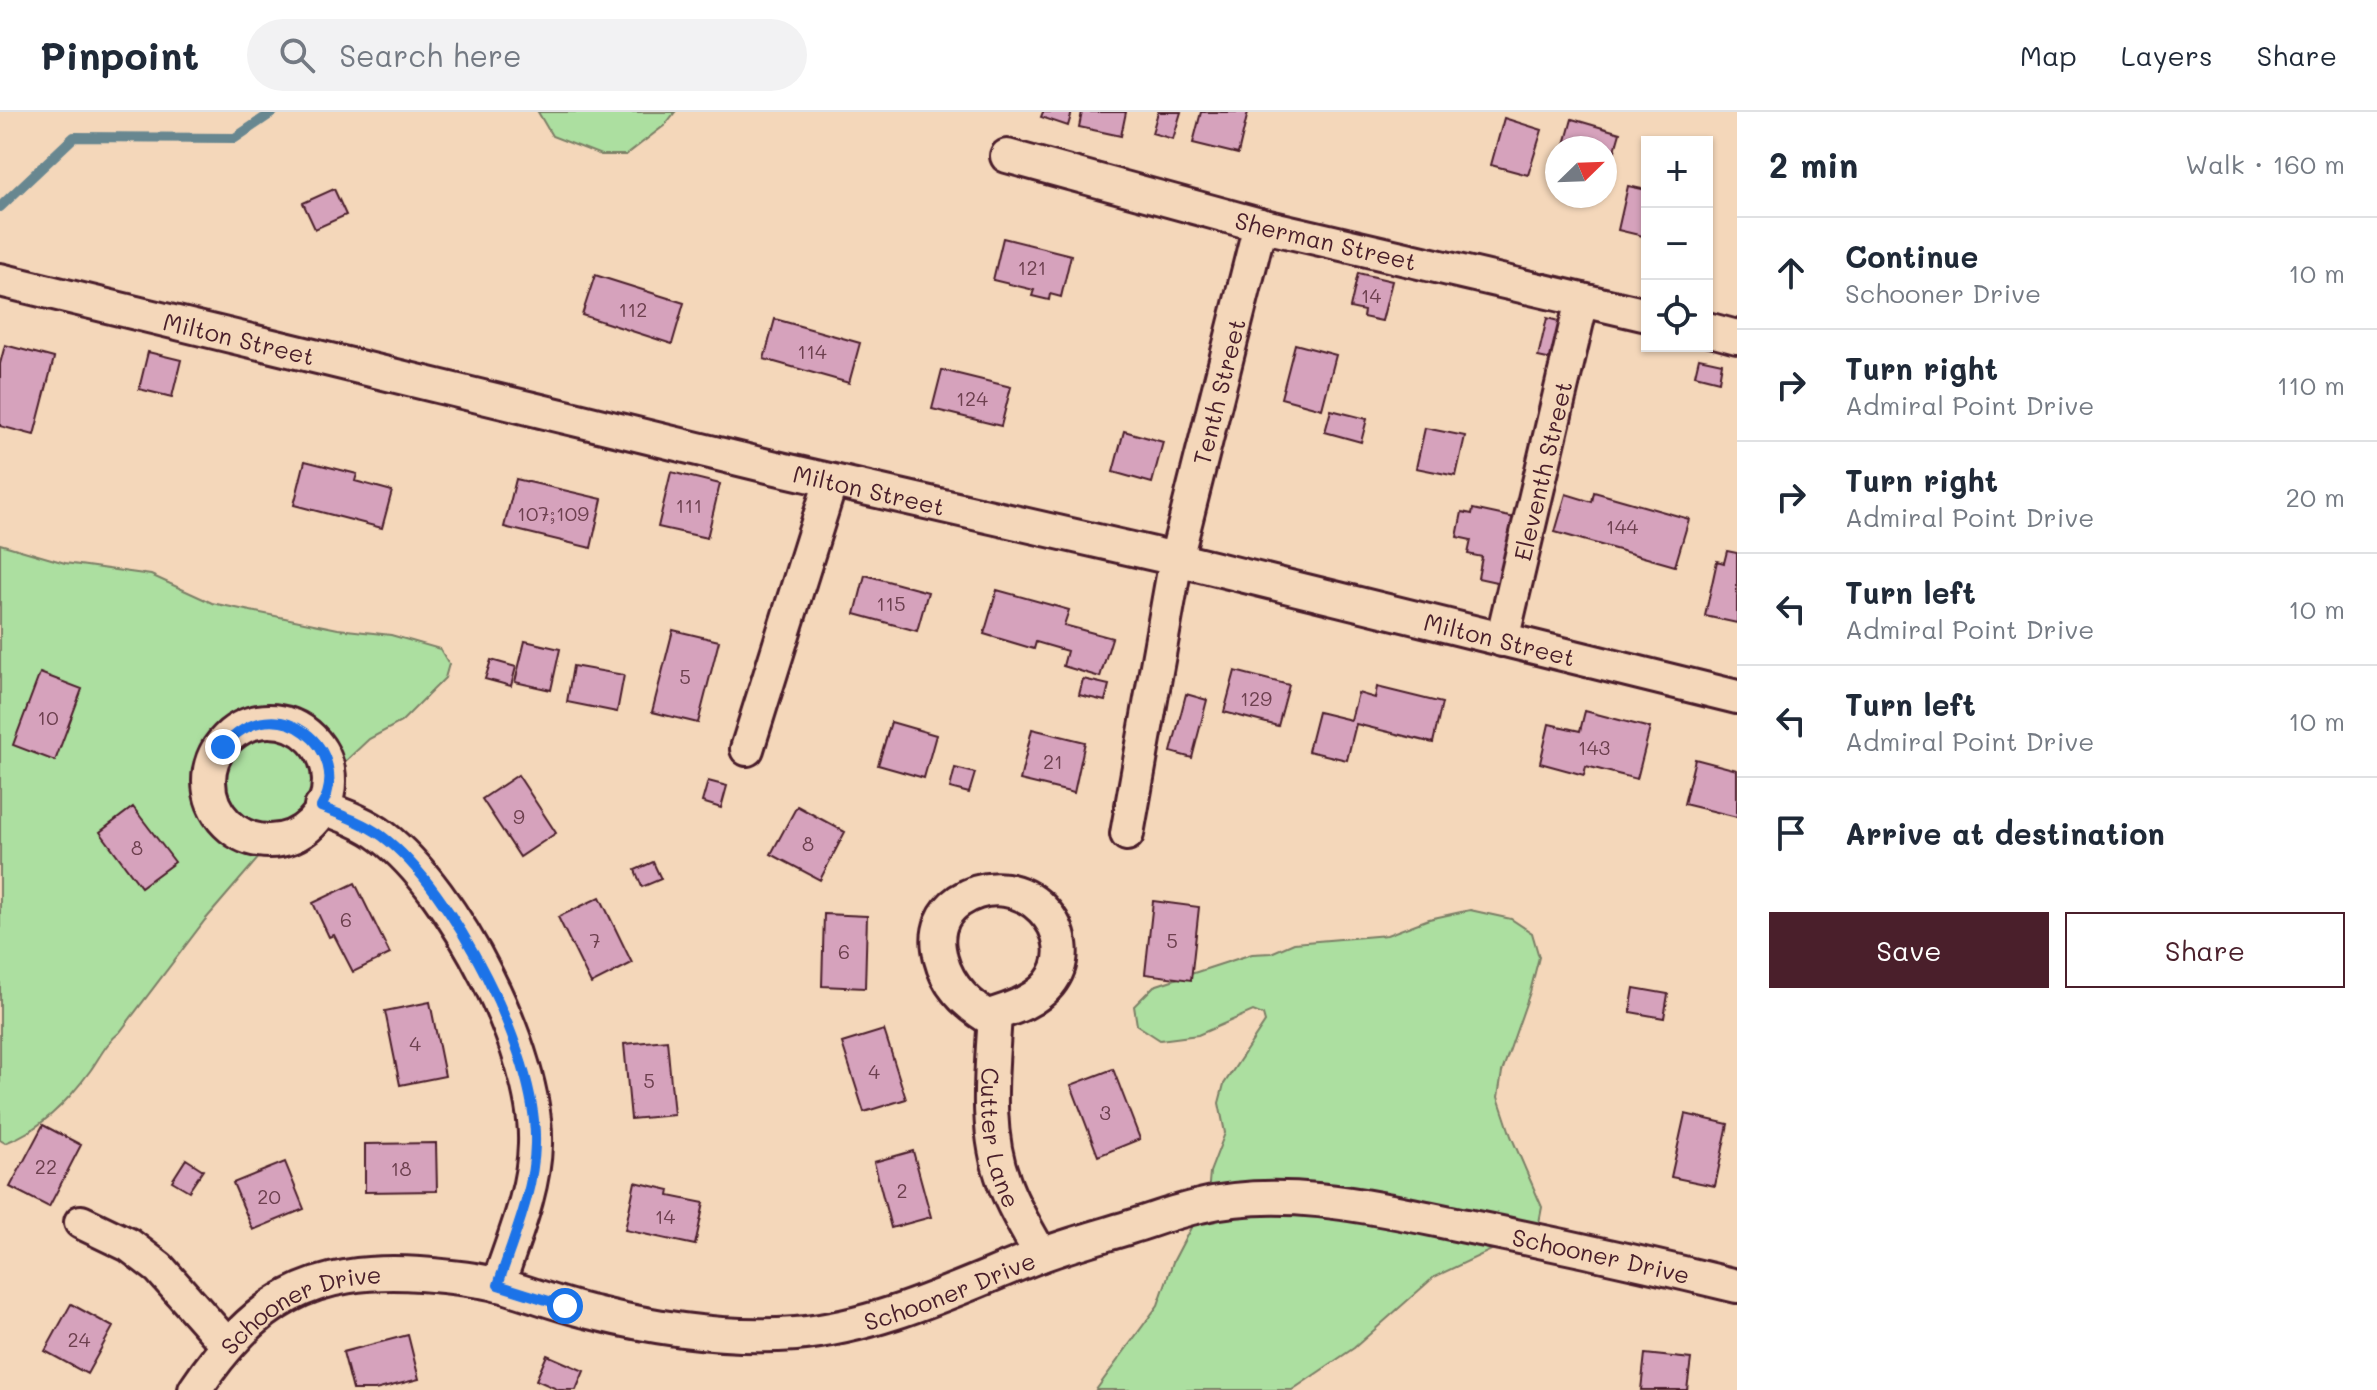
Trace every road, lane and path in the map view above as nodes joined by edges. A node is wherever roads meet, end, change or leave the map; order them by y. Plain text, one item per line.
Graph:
1 (1007, 156) dead end
2 (1260, 225) junction
3 (0, 280) edge
4 (1582, 300) junction
5 (1641, 314) edge
6 (1713, 331) edge
7 (1737, 337) edge
8 (831, 481) junction
9 (1176, 559) junction
10 (1502, 640) junction
11 (1737, 697) edge
12 (747, 749) dead end
13 (321, 807) dead end
14 (1127, 834) dead end
15 (995, 1014) dead end
16 (81, 1222) dead end
17 (1041, 1255) junction
18 (498, 1285) junction
19 (1737, 1286) edge
20 (228, 1346) junction
21 (195, 1390) edge

1 - 2 street, Sherman Street
2 - 4 street, Sherman Street
2 - 9 street, Tenth Street
3 - 8 street, Milton Street
4 - 5 street, Sherman Street
4 - 10 street, Eleventh Street
6 - 7 street
8 - 9 street, Milton Street
8 - 12 street
9 - 10 street, Milton Street
9 - 14 street, Tenth Street
10 - 11 street, Milton Street
13 - 18 street
15 - 17 street, Cutter Lane
16 - 20 street
17 - 18 street, Schooner Drive
17 - 19 street, Schooner Drive
18 - 20 street, Schooner Drive
20 - 21 street, Schooner Drive

